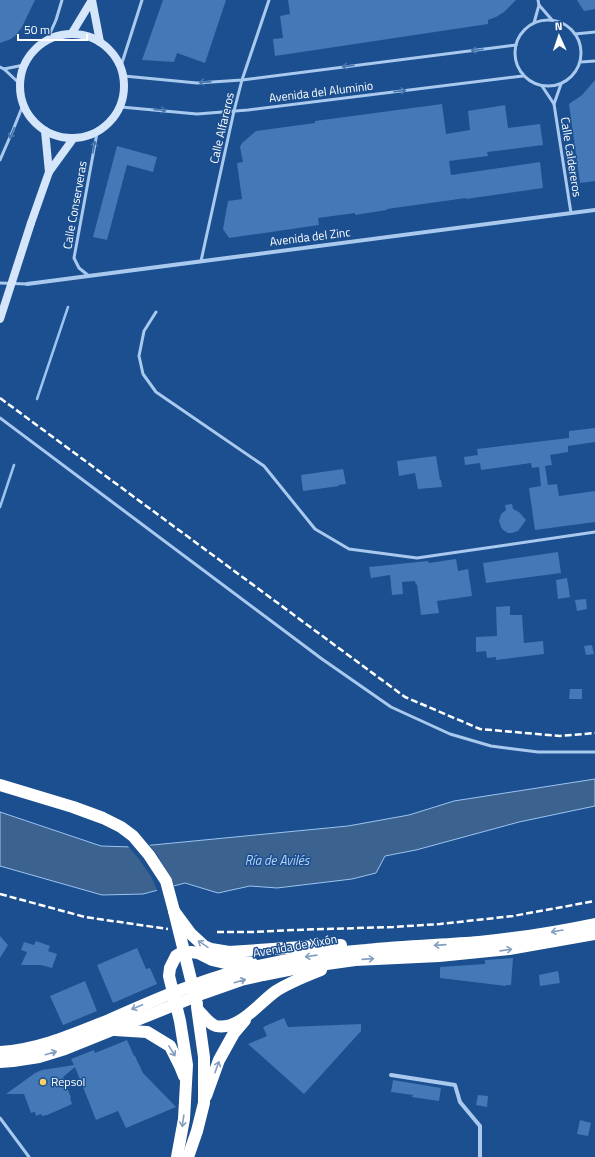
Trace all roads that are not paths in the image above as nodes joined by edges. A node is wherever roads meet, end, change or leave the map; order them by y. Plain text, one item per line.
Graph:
1 (62, 0) edge
2 (92, 0) edge
3 (142, 0) edge
4 (268, 0) edge
5 (538, 0) edge
6 (539, 5) junction
7 (552, 20) junction
8 (534, 23) junction
9 (595, 32) edge
10 (72, 33) junction
11 (575, 34) junction
12 (47, 40) junction
13 (100, 42) junction
14 (516, 45) junction
15 (595, 61) edge
16 (581, 62) junction
17 (24, 65) junction
18 (121, 66) junction
19 (0, 68) edge
20 (4, 69) junction
21 (124, 76) junction
22 (523, 76) junction
23 (242, 80) junction
24 (20, 84) junction
25 (561, 84) junction
26 (542, 86) junction
27 (554, 104) junction
28 (23, 105) junction
29 (121, 107) junction
30 (234, 111) junction
31 (45, 131) junction
32 (97, 133) junction
33 (73, 139) junction
34 (0, 160) edge
35 (49, 172) junction
36 (595, 210) edge
37 (571, 213) junction
38 (201, 261) junction
39 (89, 276) junction
40 (0, 283) edge
41 (27, 284) joint
42 (156, 312) dead end
43 (0, 319) edge
44 (0, 418) edge
45 (595, 532) edge
46 (595, 752) edge
47 (0, 785) edge
48 (174, 912) junction
49 (595, 924) edge
50 (595, 934) edge
51 (365, 950) junction
52 (341, 961) junction
53 (273, 963) junction
54 (173, 992) junction
55 (176, 1004) junction
56 (197, 1007) junction
57 (250, 1013) junction
58 (112, 1030) junction
59 (8, 1055) edge
60 (0, 1062) edge
61 (391, 1075) dead end
62 (186, 1085) junction
63 (204, 1103) junction
64 (0, 1118) edge
65 (29, 1157) edge
66 (177, 1157) edge
67 (188, 1157) edge
68 (480, 1157) edge

1 - 12 lane
2 - 10 main road
2 - 13 main road
3 - 18 lane
4 - 23 lane, Calle Alfareros
5 - 6 lane
6 - 7 lane
6 - 8 lane
7 - 8 lane
7 - 11 lane
8 - 14 lane
9 - 11 lane
10 - 12 main road
10 - 13 main road
11 - 16 lane
12 - 17 main road
13 - 18 main road
14 - 22 lane
14 -> 23 lane, Avenida del Aluminio
15 - 16 lane
16 - 25 lane
17 - 20 lane
17 - 24 main road
18 - 21 main road
19 - 20 lane
20 - 24 lane
23 -> 21 lane, Avenida del Aluminio
21 - 29 main road
22 - 26 lane
30 -> 22 lane, Avenida del Aluminio
23 - 30 lane, Calle Alfareros
24 - 28 main road
25 - 26 lane
25 - 27 lane
26 - 27 lane
27 - 37 lane, Calle Caldereros
28 - 31 main road
28 -> 34 lane
29 -> 30 lane, Avenida del Aluminio
29 - 32 main road
30 - 38 lane, Calle Alfareros
31 - 33 main road
31 - 35 main road
32 - 33 main road
39 -> 32 lane, Calle Conserveras
33 - 35 main road
35 - 43 main road, bridge
36 - 37 street, Avenida del Zinc
37 - 38 street, Avenida del Zinc
38 - 39 street, Avenida del Zinc
39 - 41 street, Avenida del Zinc
40 - 41 lane
42 - 45 lane
44 - 46 lane
47 - 48 highway
51 -> 48 highway
48 - 56 highway, bridge
49 -> 51 highway, Avenida de Xixón
52 -> 50 highway, Avenida de Xixón
51 -> 53 highway, Avenida de Xixón
55 -> 52 highway, Avenida de Xixón
52 - 57 highway
53 - 54 highway, Avenida de Xixón
53 - 54 highway
54 - 55 highway
54 -> 59 highway, Avenida de Xixón
55 - 58 highway, Avenida de Xixón
55 - 62 highway
56 - 57 highway
56 - 63 highway
63 -> 57 highway
59 -> 58 highway, Avenida de Xixón
58 -> 62 highway
59 - 60 highway
61 - 68 street
62 -> 66 highway
63 - 67 highway
64 - 65 lane

